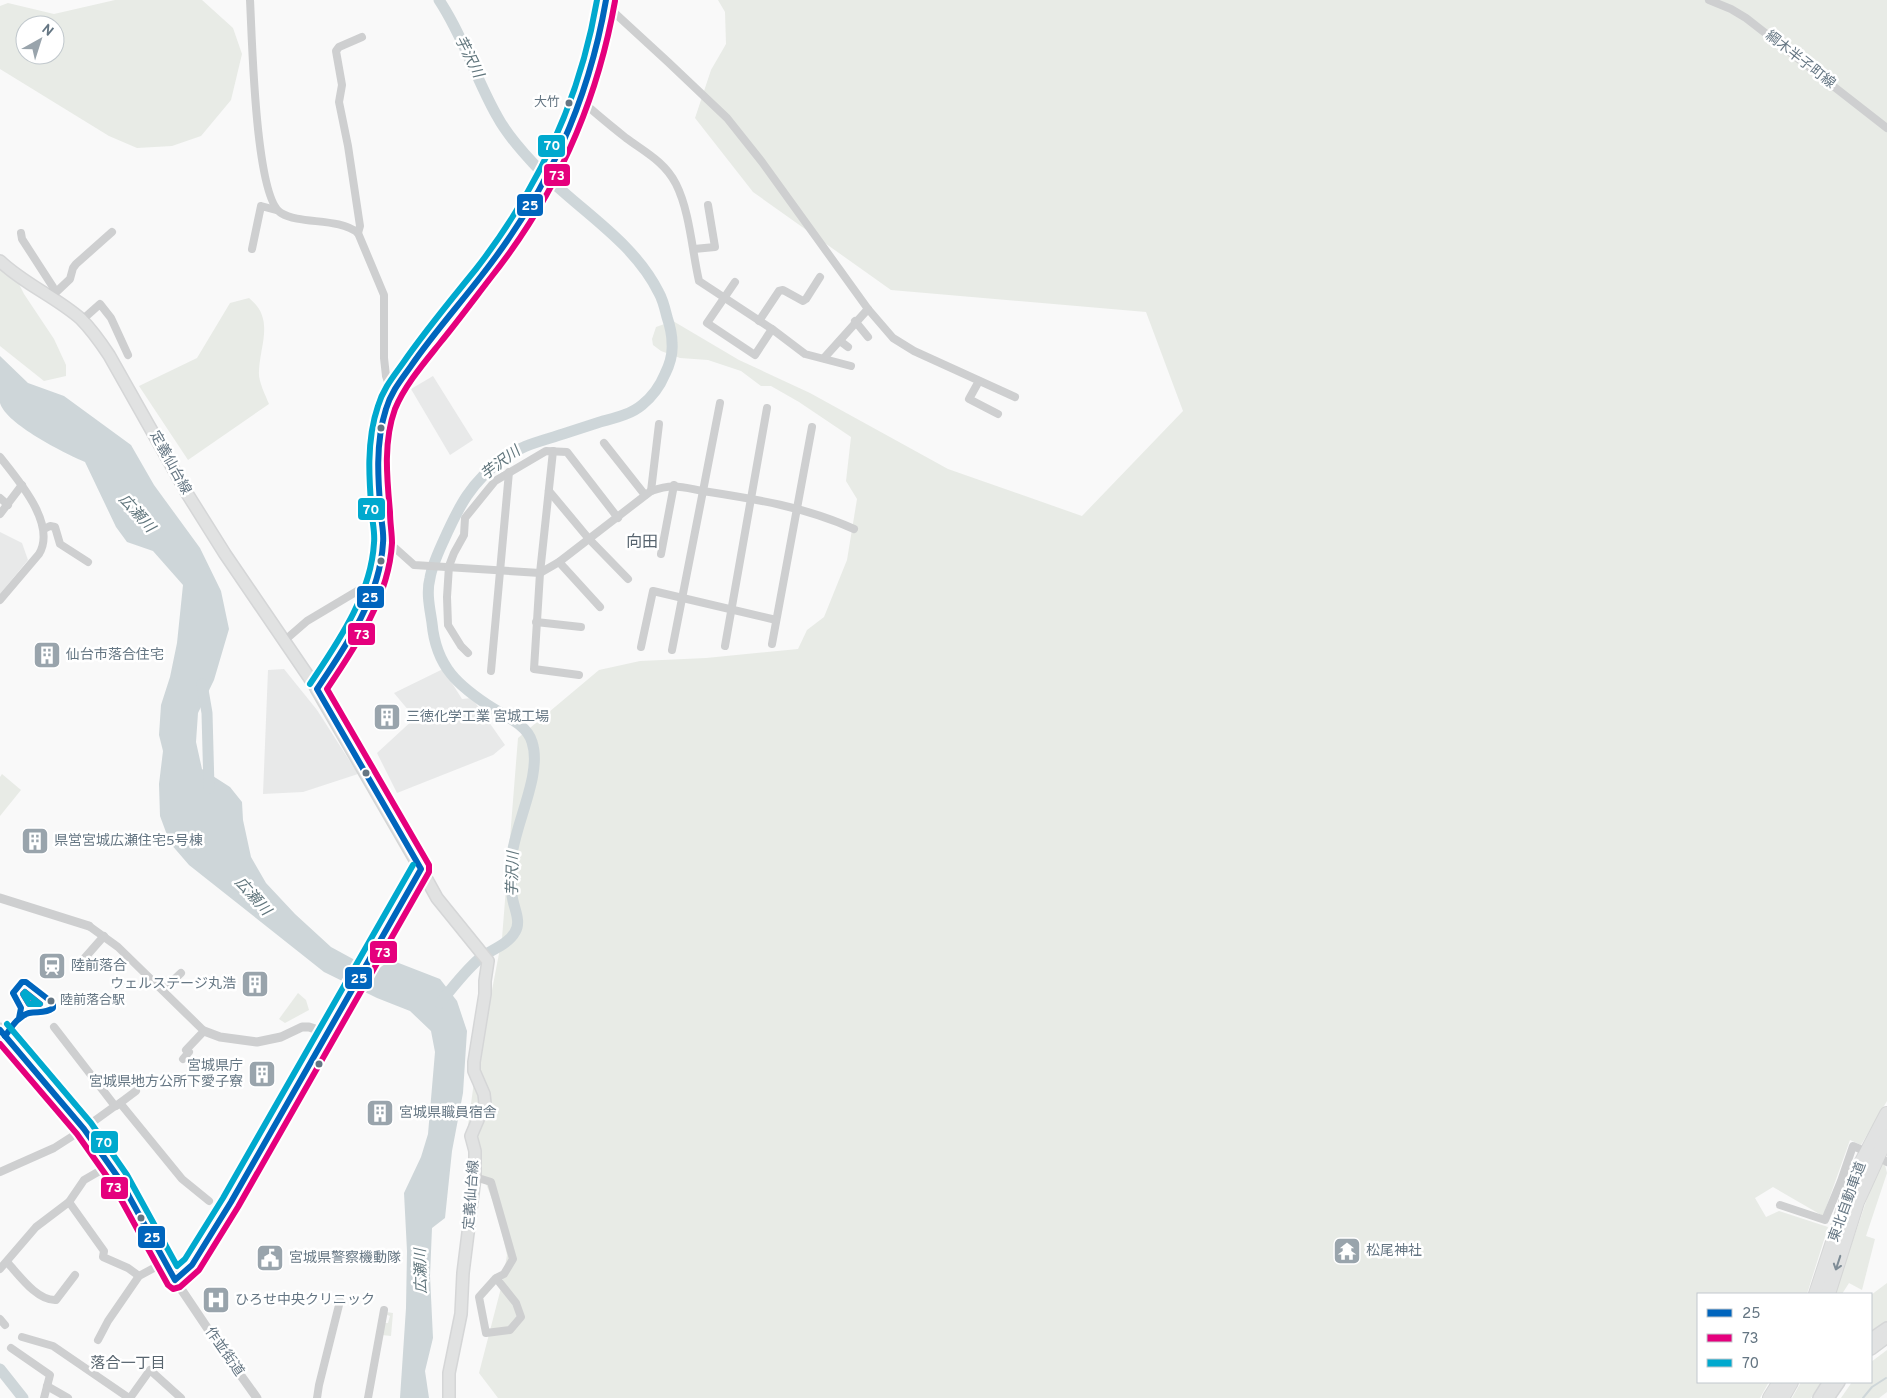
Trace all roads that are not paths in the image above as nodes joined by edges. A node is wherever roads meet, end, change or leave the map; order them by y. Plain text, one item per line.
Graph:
1 (250, 0) edge
2 (1709, 0) edge
3 (606, 2) edge
4 (362, 37) dead end
5 (582, 101) junction
6 (1887, 128) edge
7 (708, 205) dead end
8 (276, 210) junction
9 (112, 232) dead end
10 (21, 233) dead end
11 (358, 233) junction
12 (252, 249) dead end
13 (694, 249) junction
14 (0, 260) edge
15 (820, 277) dead end
16 (735, 282) dead end
17 (51, 297) junction
18 (724, 297) junction
19 (868, 309) junction
20 (82, 320) junction
21 (760, 321) junction
22 (855, 322) junction
23 (772, 329) junction
24 (868, 337) dead end
25 (840, 341) junction
26 (848, 348) dead end
27 (128, 355) dead end
28 (824, 358) junction
29 (852, 366) dead end
30 (979, 381) junction
31 (392, 394) junction
32 (1015, 397) dead end
33 (720, 403) dead end
34 (767, 408) dead end
35 (998, 414) dead end
36 (659, 424) dead end
37 (812, 427) dead end
38 (604, 443) dead end
39 (553, 451) junction
40 (0, 456) edge
41 (509, 472) junction
42 (22, 485) junction
43 (674, 485) junction
44 (549, 491) junction
45 (703, 491) junction
46 (648, 493) junction
47 (0, 498) edge
48 (751, 498) junction
49 (8, 505) junction
50 (797, 508) junction
51 (0, 514) edge
52 (618, 518) junction
53 (44, 529) junction
54 (854, 529) dead end
55 (589, 539) junction
56 (383, 542) junction
57 (661, 554) dead end
58 (88, 562) dead end
59 (559, 562) junction
60 (448, 567) junction
61 (501, 570) junction
62 (540, 573) junction
63 (628, 579) dead end
64 (372, 591) junction
65 (682, 597) junction
66 (0, 600) edge
67 (600, 607) dead end
68 (732, 611) junction
69 (776, 620) junction
70 (536, 622) junction
71 (581, 627) dead end
72 (284, 641) junction
73 (772, 644) dead end
74 (725, 646) dead end
75 (641, 647) dead end
76 (672, 650) dead end
77 (468, 653) dead end
78 (491, 671) dead end
79 (579, 675) dead end
80 (317, 689) junction
81 (420, 869) junction
82 (0, 898) edge
83 (89, 926) joint
84 (104, 936) junction
85 (82, 961) dead end
86 (181, 973) dead end
87 (163, 990) junction
88 (19, 1018) dead end
89 (54, 1027) dead end
90 (204, 1031) junction
91 (3, 1033) edge
92 (323, 1038) junction
93 (183, 1059) dead end
94 (136, 1091) dead end
95 (118, 1104) junction
96 (1887, 1114) edge
97 (84, 1129) junction
98 (1887, 1136) edge
99 (1860, 1149) dead end
100 (110, 1166) junction
101 (0, 1172) edge
102 (475, 1177) junction
103 (69, 1202) junction
104 (209, 1202) dead end
105 (1780, 1205) dead end
106 (7, 1262) junction
107 (165, 1262) junction
108 (0, 1270) edge
109 (75, 1275) dead end
110 (139, 1276) junction
111 (496, 1278) junction
112 (175, 1280) junction
113 (1816, 1293) edge
114 (1828, 1293) edge
115 (340, 1300) dead end
116 (384, 1310) dead end
117 (1887, 1328) edge
118 (22, 1337) dead end
119 (1887, 1337) edge
120 (1872, 1338) edge
121 (98, 1340) dead end
122 (12, 1348) dead end
123 (1872, 1348) edge
124 (1779, 1383) edge
125 (1790, 1383) edge
126 (1828, 1383) edge
127 (1838, 1383) edge
128 (47, 1386) junction
129 (44, 1398) edge
130 (68, 1398) edge
131 (129, 1398) edge
132 (181, 1398) edge
133 (257, 1398) edge
134 (317, 1398) edge
135 (368, 1398) edge
136 (449, 1398) edge
137 (1770, 1398) edge
138 (1782, 1398) edge
139 (1819, 1398) edge
140 (1828, 1398) edge

1 - 8 street
2 - 6 street, 綱木半子町線
3 - 5 highway
3 - 19 street
4 - 11 street
5 - 13 street
5 - 31 highway
7 - 13 street
8 - 11 street
8 - 12 street
9 - 17 street
10 - 17 street
11 - 31 street
13 - 18 street
14 - 17 main road, 定義仙台線
15 - 21 street
16 - 18 street
17 - 20 main road, 定義仙台線
18 - 21 street
18 - 23 street
19 - 22 street
19 - 30 street
20 - 27 street
20 - 72 main road, 定義仙台線
21 - 23 street
22 - 24 street
22 - 25 street
23 - 28 street
25 - 26 street
25 - 28 street
28 - 29 street
30 - 32 street
30 - 35 street
31 - 56 highway
33 - 45 street
34 - 48 street
36 - 46 street
37 - 50 street
38 - 46 street
39 - 41 street
39 - 44 street
39 - 52 street
40 - 42 street
41 - 60 street
41 - 61 street
42 - 49 street
42 - 53 street
43 - 45 street
43 - 46 street
43 - 57 street
44 - 55 street
44 - 62 street
45 - 48 street
45 - 65 street
46 - 52 street
47 - 49 street
48 - 50 street
48 - 68 street
49 - 51 street
50 - 54 street
50 - 69 street
52 - 55 street
53 - 58 street
53 - 66 street
55 - 59 street
55 - 63 street
56 - 60 street
56 - 64 highway
59 - 62 street
59 - 67 street
60 - 61 street
60 - 77 street
61 - 62 street
61 - 78 street
62 - 70 street
64 - 72 street
64 - 80 highway
65 - 68 street
65 - 75 street
65 - 76 street
68 - 69 street
68 - 74 street
69 - 73 street
70 - 71 street
70 - 79 street
72 - 80 main road, 定義仙台線
80 - 81 highway
81 - 92 highway
81 - 102 main road, 定義仙台線
82 - 83 street
83 - 84 street
84 - 85 street
84 - 87 street
86 - 87 street
87 - 90 street
88 - 91 street
89 - 95 street
90 - 92 street
90 - 93 street
91 - 97 highway
92 - 112 highway
94 - 95 street
95 - 97 street
95 - 104 street
96 - 113 highway, 東北自動車道
97 - 100 highway
97 - 101 street
98 -> 114 highway, 東北自動車道
99 - 105 street
100 - 103 street
100 - 107 highway
102 - 111 street
102 - 136 main road, 定義仙台線
103 - 106 street
103 - 110 street
106 - 108 street
106 - 109 street
107 - 110 street
107 - 112 highway
110 - 121 street
111 - 111 street
112 - 133 street, 作並街道
115 - 134 street
116 - 135 street
117 - 120 main road
118 - 131 street
119 - 123 main road
122 - 128 street
124 - 137 highway
125 - 138 highway
126 - 139 main road
127 - 140 main road
128 - 129 street
128 - 130 street
131 - 132 street

